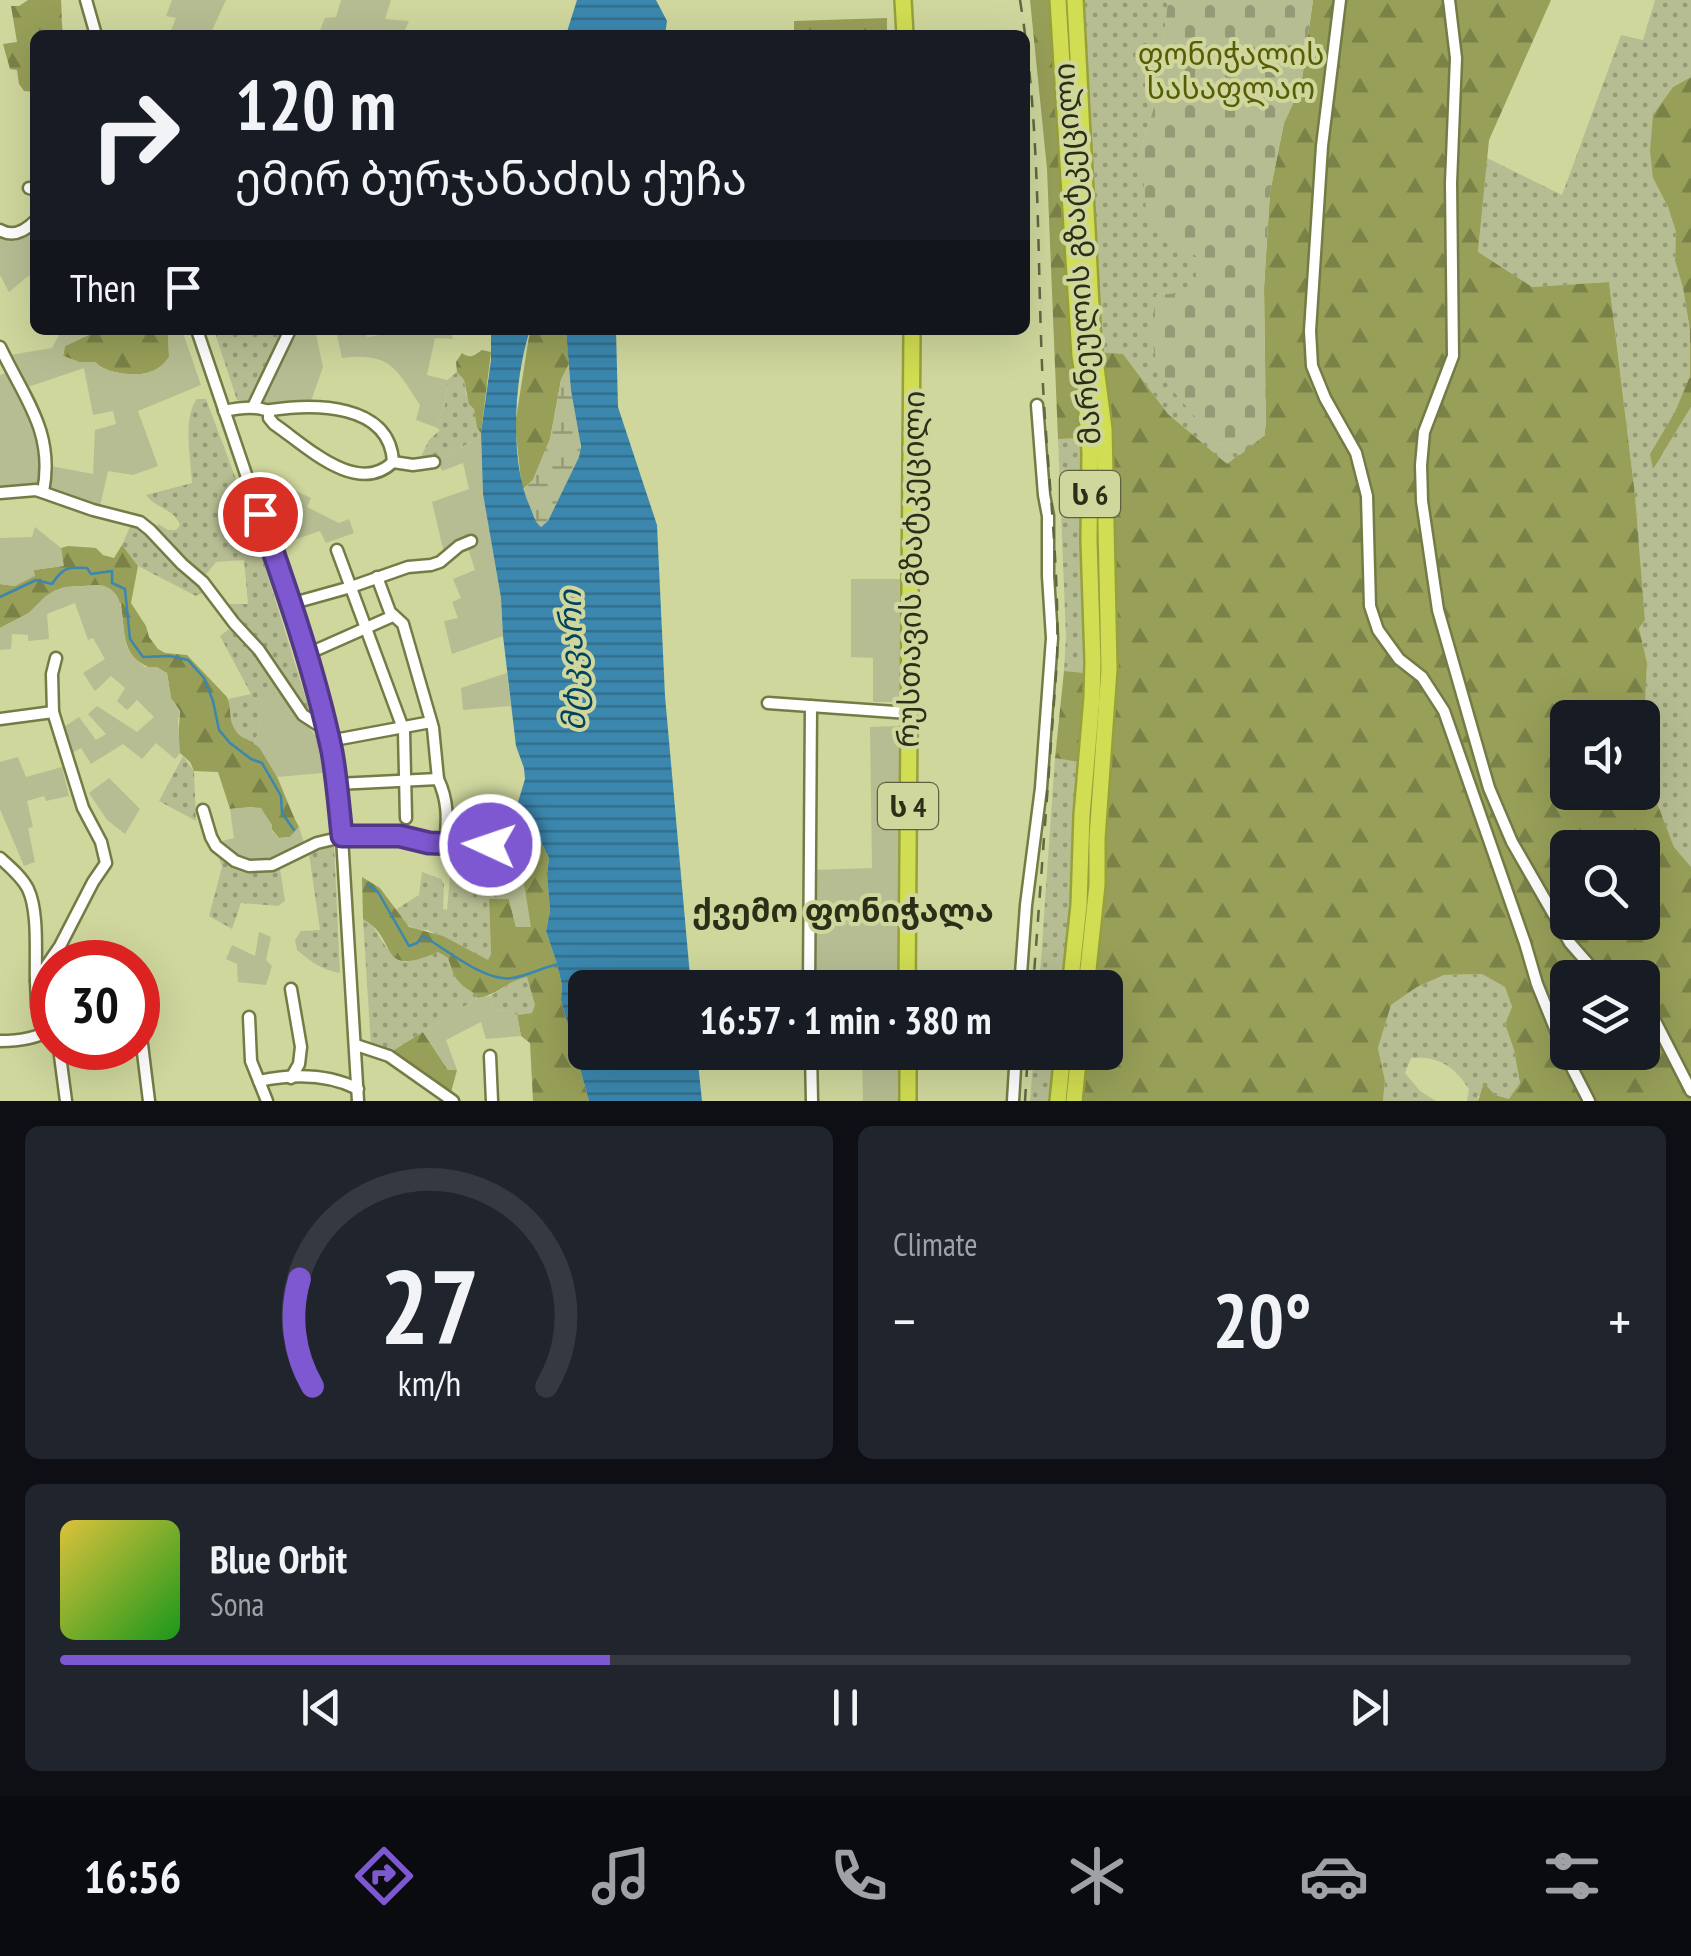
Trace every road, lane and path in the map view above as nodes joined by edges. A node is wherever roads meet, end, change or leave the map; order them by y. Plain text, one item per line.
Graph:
1 (86, 0) edge
2 (903, 0) edge
3 (1340, 0) edge
4 (1448, 0) edge
5 (1067, 2) edge
6 (95, 30) edge
7 (905, 30) edge
8 (30, 225) edge
9 (0, 230) edge
10 (199, 335) edge
11 (288, 335) edge
12 (912, 335) edge
13 (0, 348) edge
14 (1037, 405) dead end
15 (253, 407) junction
16 (224, 411) junction
17 (269, 411) junction
18 (393, 462) junction
19 (434, 462) dead end
20 (43, 492) junction
21 (0, 494) edge
22 (472, 541) dead end
23 (337, 550) dead end
24 (377, 577) junction
25 (351, 587) junction
26 (290, 604) junction
27 (393, 616) junction
28 (366, 629) junction
29 (306, 655) junction
30 (56, 658) dead end
31 (768, 703) dead end
32 (811, 706) junction
33 (53, 712) junction
34 (908, 713) junction
35 (0, 719) edge
36 (431, 722) junction
37 (402, 728) junction
38 (328, 736) junction
39 (438, 779) junction
40 (406, 780) junction
41 (337, 784) junction
42 (204, 810) dead end
43 (406, 818) dead end
44 (342, 836) junction
45 (445, 842) junction
46 (490, 845) dead end
47 (0, 858) edge
48 (35, 940) edge
49 (63, 940) edge
50 (1585, 960) edge
51 (809, 970) edge
52 (907, 970) edge
53 (1021, 970) edge
54 (1072, 970) edge
55 (1088, 970) edge
56 (291, 989) dead end
57 (250, 1017) dead end
58 (1660, 1031) edge
59 (30, 1039) edge
60 (0, 1041) edge
61 (356, 1046) junction
62 (490, 1056) dead end
63 (61, 1070) edge
64 (145, 1070) edge
65 (811, 1070) edge
66 (908, 1070) edge
67 (1015, 1070) edge
68 (1061, 1070) edge
69 (1077, 1070) edge
70 (290, 1078) junction
71 (259, 1081) junction
72 (1691, 1091) edge
73 (358, 1095) edge
74 (66, 1101) edge
75 (148, 1101) edge
76 (267, 1101) edge
77 (453, 1101) edge
78 (492, 1101) edge
79 (812, 1101) edge
80 (908, 1101) edge
81 (1013, 1101) edge
82 (1058, 1101) edge
83 (1074, 1101) edge
84 (1589, 1101) edge

1 - 6 street
2 - 7 highway
3 - 84 street
4 - 50 street
5 - 54 highway, მარნეულის გზატკეცილი / ს 6
5 - 55 highway, მარნეულის გზატკეცილი / ს 6
8 - 9 street
10 - 16 street
11 - 15 street
12 - 34 highway, რუსთავის გზატკეცილი / ს 4
13 - 20 street
14 - 53 street
15 - 16 street
15 - 17 street
16 - 26 street
17 - 18 street
17 - 18 street
18 - 19 street
20 - 21 street
20 - 38 street
22 - 24 street
23 - 25 street
24 - 25 street
24 - 27 street
25 - 26 street
25 - 28 street
26 - 29 street
27 - 28 street
27 - 36 street
28 - 29 street
28 - 37 street
29 - 38 street
30 - 33 street
31 - 32 street
32 - 34 street
32 - 51 street
33 - 35 street
33 - 49 street
34 - 52 highway, რუსთავის გზატკეცილი / ს 4
36 - 37 street
36 - 39 street
37 - 38 street
37 - 40 street
38 - 41 street
39 - 40 street
39 - 45 street
40 - 41 street
40 - 43 street
41 - 44 street
42 - 44 street
44 - 45 street
44 - 61 street
45 - 46 street
47 - 48 street
56 - 70 street
57 - 71 street
58 - 72 street
59 - 60 street
61 - 73 street
61 - 77 street
62 - 78 street
63 - 74 street
64 - 75 street
65 - 79 street
66 - 80 highway
67 - 81 street
68 - 82 highway
69 - 83 highway
70 - 71 street
70 - 73 street
71 - 76 street

